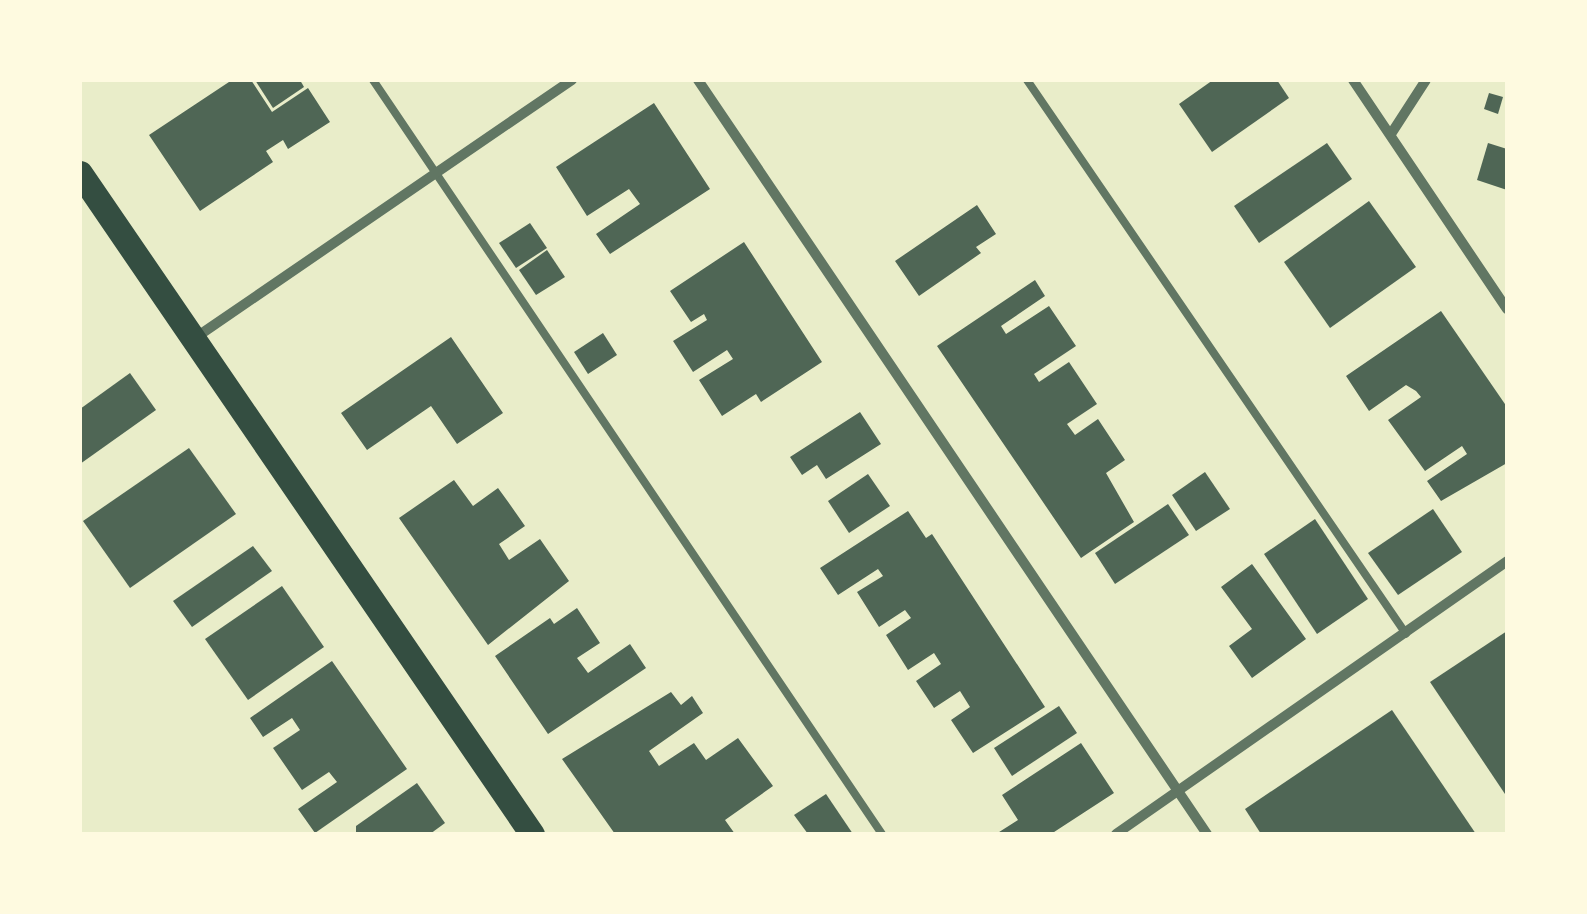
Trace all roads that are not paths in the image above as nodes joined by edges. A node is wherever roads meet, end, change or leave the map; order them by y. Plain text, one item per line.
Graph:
1 (373, 80) edge
2 (572, 80) edge
3 (698, 80) edge
4 (1026, 80) edge
5 (1353, 80) edge
6 (1426, 80) edge
7 (1390, 134) junction
8 (435, 172) junction
9 (80, 173) edge
10 (1507, 309) edge
11 (194, 338) junction
12 (1507, 561) edge
13 (1406, 634) junction
14 (1178, 791) junction
15 (532, 834) edge
16 (882, 834) edge
17 (1116, 834) edge
18 (1206, 834) edge

1 - 8 lane
2 - 8 street
3 - 14 street
4 - 13 lane
5 - 7 street
6 - 7 street
7 - 10 street
8 - 11 street
8 - 16 lane
9 - 11 main road
11 - 15 main road
12 - 13 street
13 - 14 street
14 - 17 street
14 - 18 street

